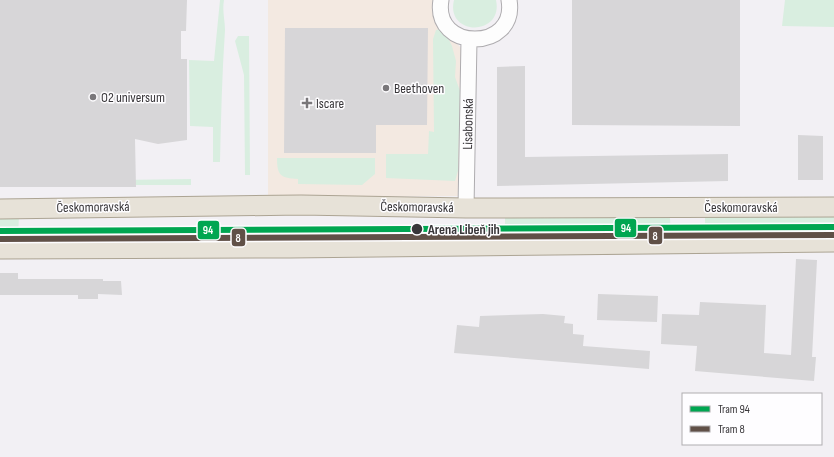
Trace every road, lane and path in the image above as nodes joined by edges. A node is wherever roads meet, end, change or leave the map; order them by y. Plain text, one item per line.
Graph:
1 (442, 0) edge
2 (509, 0) edge
3 (470, 40) junction
4 (834, 207) edge
5 (466, 208) junction
6 (0, 209) edge
7 (834, 242) edge
8 (0, 249) edge

1 - 3 street
2 - 3 street
3 - 5 street, Lisabonská
4 - 5 main road, Českomoravská
5 - 6 main road, Českomoravská
7 - 8 main road

